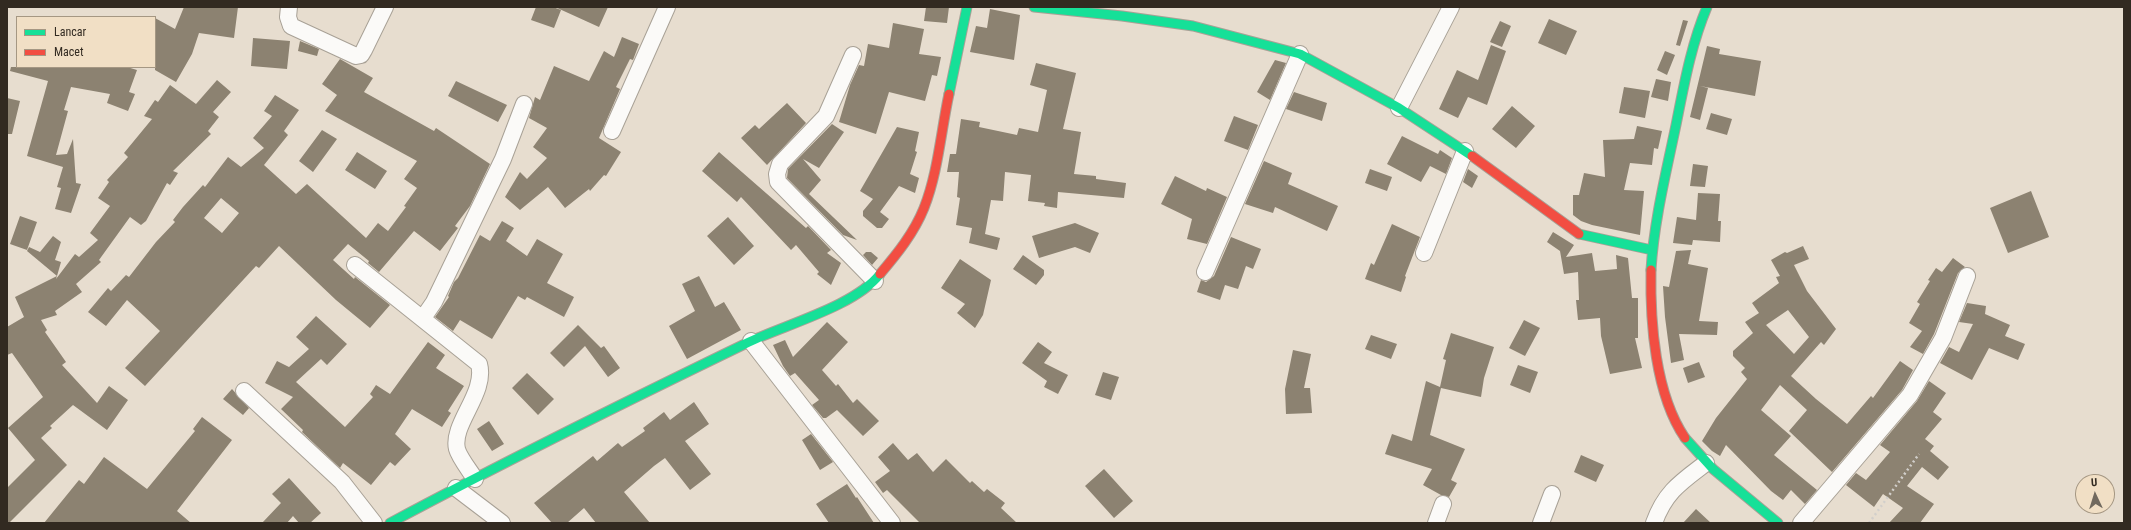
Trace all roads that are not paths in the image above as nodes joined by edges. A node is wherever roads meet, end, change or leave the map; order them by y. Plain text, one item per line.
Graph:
1 (289, 7) edge
2 (385, 7) edge
3 (667, 7) edge
4 (967, 7) edge
5 (1034, 7) edge
6 (1451, 7) edge
7 (1707, 7) edge
8 (1300, 54) junction
9 (853, 55) dead end
10 (524, 104) dead end
11 (1399, 108) junction
12 (612, 131) dead end
13 (1465, 151) junction
14 (1652, 250) junction
15 (1424, 253) dead end
16 (356, 265) dead end
17 (1205, 272) dead end
18 (1967, 276) dead end
19 (875, 281) junction
20 (423, 318) junction
21 (751, 341) junction
22 (244, 391) dead end
23 (1706, 463) junction
24 (475, 479) junction
25 (456, 488) junction
26 (1552, 494) dead end
27 (1443, 504) dead end
28 (374, 523) edge
29 (390, 523) edge
30 (502, 523) edge
31 (892, 523) edge
32 (1436, 523) edge
33 (1541, 523) edge
34 (1654, 523) edge
35 (1778, 523) edge
36 (1801, 523) edge

1 - 2 street
3 - 12 street
4 - 19 street
5 - 8 street
6 - 11 street
7 - 14 street
8 - 11 street
8 - 17 street
9 - 19 street
10 - 20 street
11 - 13 street
13 - 14 street
13 - 15 street
14 - 23 street
16 - 20 street
18 - 36 street
19 - 21 street
20 - 24 street
21 - 24 street
21 - 31 street
22 - 28 street
23 - 34 street
23 - 35 street
24 - 25 street
25 - 29 street
25 - 30 street
26 - 33 street
27 - 32 street

